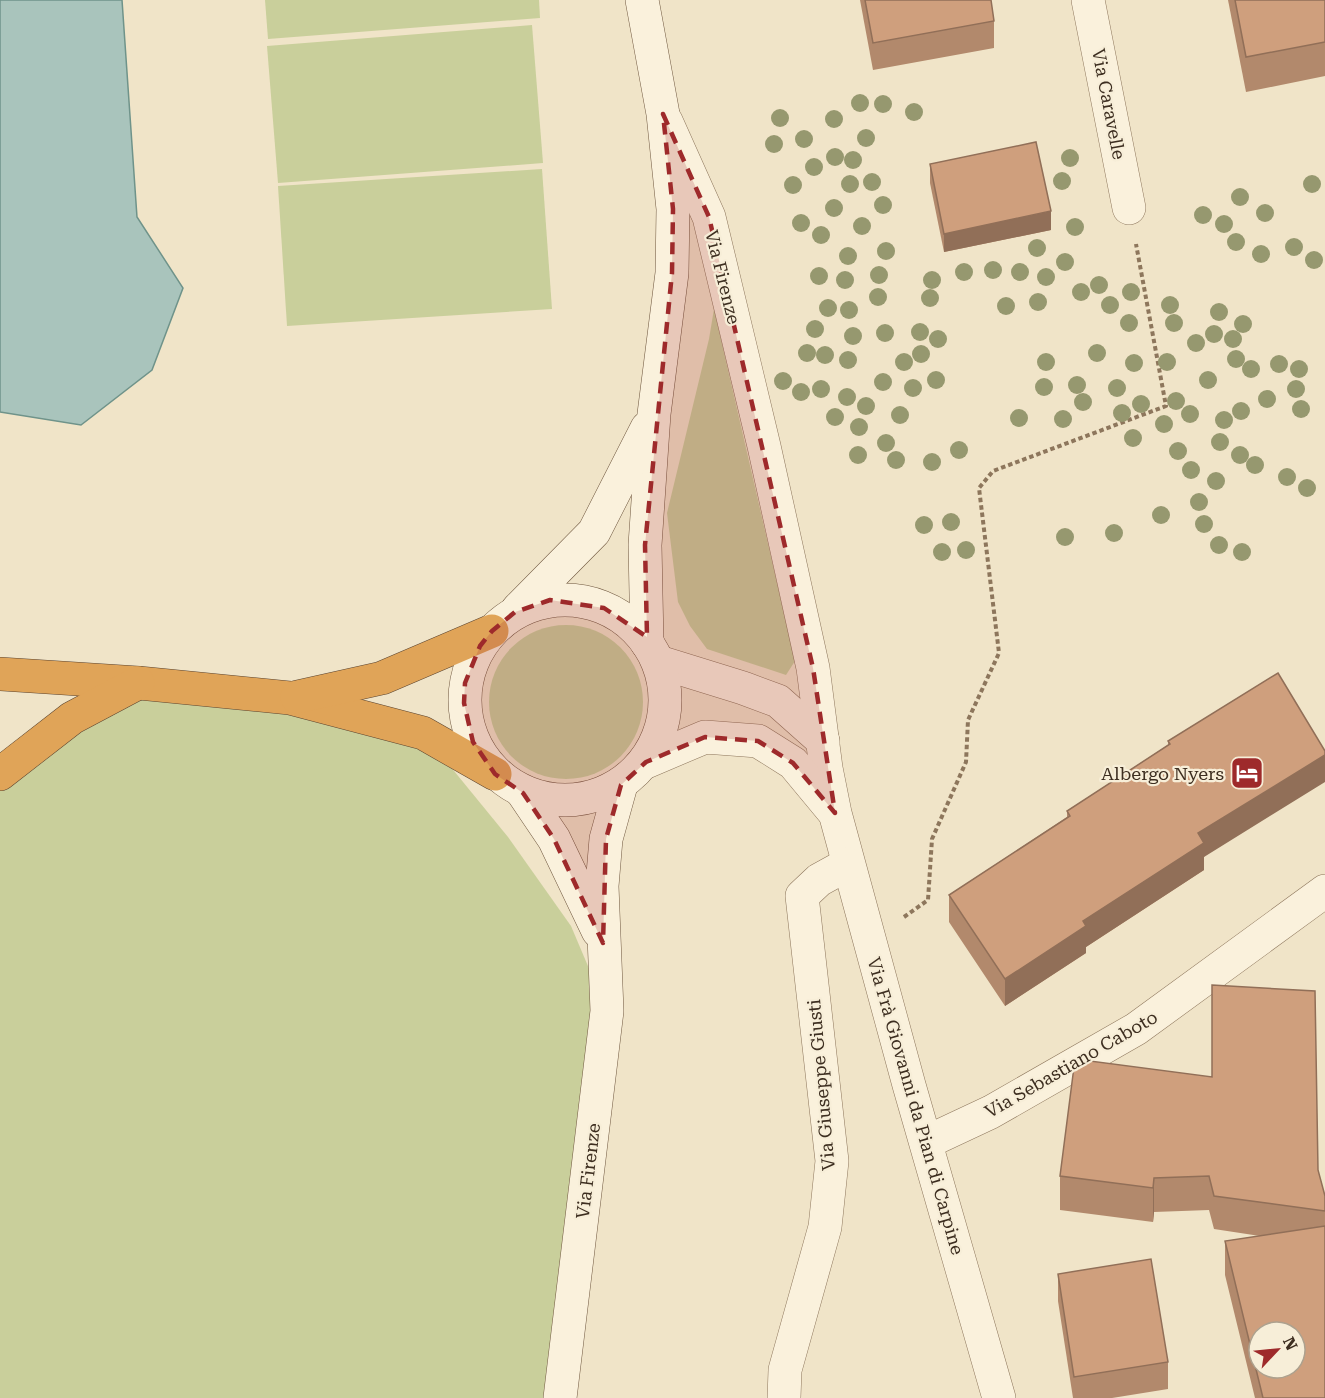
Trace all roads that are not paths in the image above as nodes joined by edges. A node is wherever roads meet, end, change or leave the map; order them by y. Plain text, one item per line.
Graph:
1 (642, 0) edge
2 (1088, 0) edge
3 (663, 114) junction
4 (1129, 208) road end
5 (654, 414) junction
6 (504, 622) junction
7 (653, 652) junction
8 (0, 674) edge
9 (139, 683) junction
10 (290, 698) junction
11 (823, 741) junction
12 (646, 762) junction
13 (0, 774) edge
14 (495, 774) junction
15 (621, 785) junction
16 (523, 793) junction
17 (835, 813) junction
18 (848, 864) junction
19 (1325, 891) edge
20 (603, 943) junction
21 (927, 1142) junction
22 (560, 1398) edge
23 (784, 1398) edge
24 (999, 1398) edge

1 - 3 street
2 - 4 street, Via Caravelle
3 - 5 street
3 - 11 street, Via Firenze
5 - 6 street
5 - 7 street
6 - 7 street
6 - 10 highway
6 - 14 street
7 - 11 street
7 - 12 street
8 - 9 highway
9 - 10 highway
9 - 13 highway
10 - 14 highway
11 - 17 street, Via Frà Giovanni da Pian di Carpine
12 - 15 street
12 - 17 street, Via Frà Giovanni da Pian di Carpine
14 - 16 street
15 - 16 street
15 - 20 street, Via Firenze
16 - 20 street, Via Firenze
17 - 18 street, Via Frà Giovanni da Pian di Carpine
18 - 21 street, Via Frà Giovanni da Pian di Carpine
18 - 23 street, Via Giuseppe Giusti
19 - 21 street, Via Sebastiano Caboto
20 - 22 street, Via Firenze
21 - 24 street, Via Frà Giovanni da Pian di Carpine

